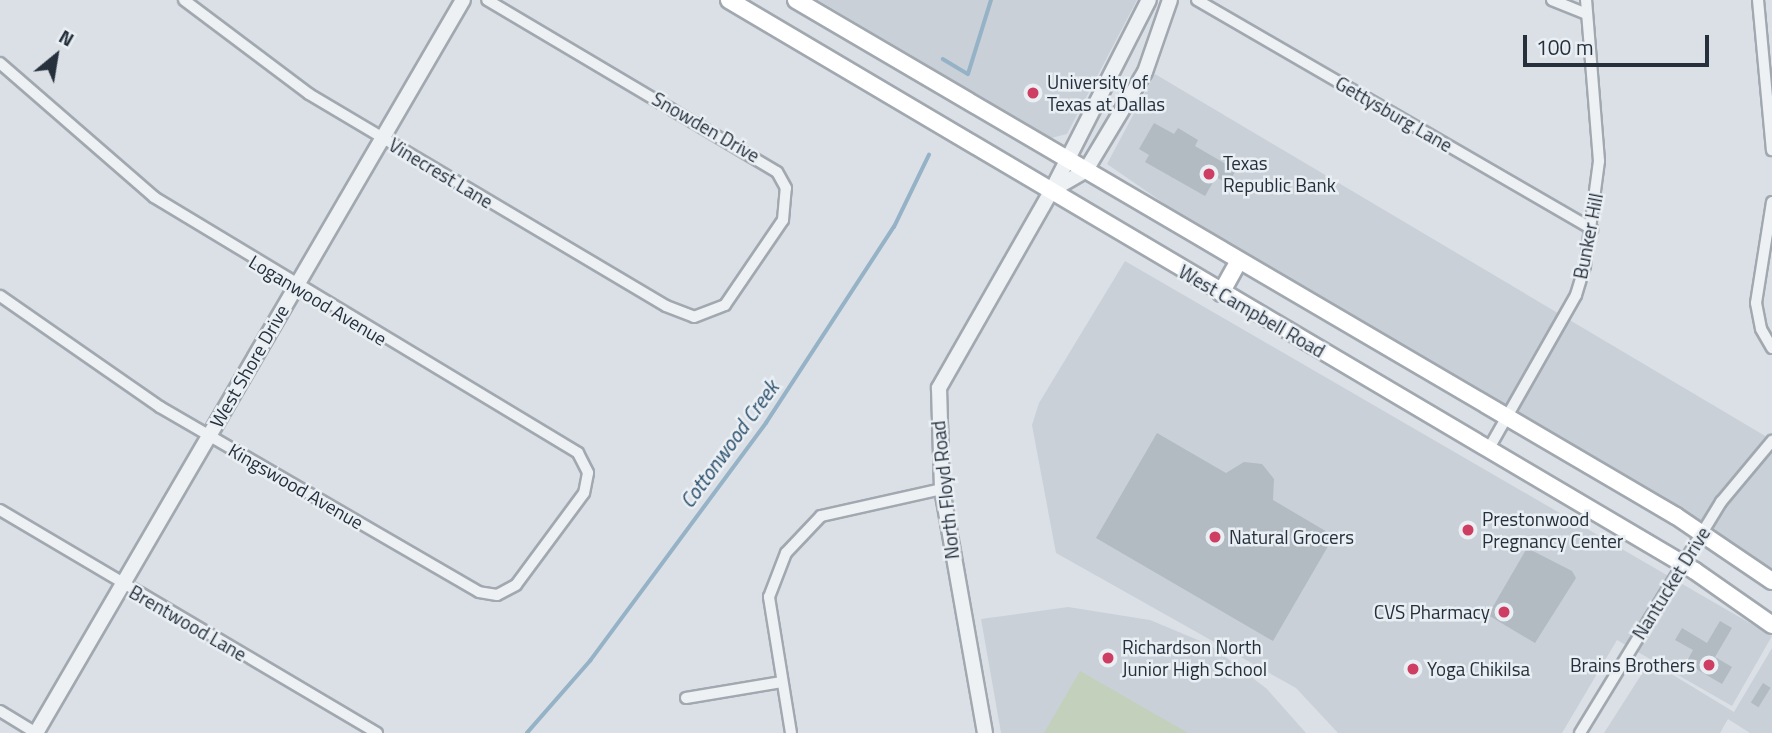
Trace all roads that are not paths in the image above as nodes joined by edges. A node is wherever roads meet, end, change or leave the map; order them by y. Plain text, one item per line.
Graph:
1 (184, 0) edge
2 (463, 0) edge
3 (487, 0) edge
4 (729, 0) edge
5 (796, 0) edge
6 (1149, 0) edge
7 (1170, 0) edge
8 (1197, 0) edge
9 (1552, 0) edge
10 (1586, 0) edge
11 (1758, 0) edge
12 (1586, 14) junction
13 (0, 63) edge
14 (382, 138) junction
15 (1772, 150) edge
16 (1065, 158) junction
17 (1086, 170) junction
18 (1052, 190) junction
19 (1772, 202) edge
20 (1592, 229) junction
21 (1239, 261) junction
22 (295, 287) junction
23 (1221, 293) junction
24 (0, 296) edge
25 (711, 313) joint
26 (1772, 348) edge
27 (1507, 418) junction
28 (209, 435) junction
29 (1772, 441) edge
30 (1488, 450) junction
31 (942, 489) junction
32 (0, 510) edge
33 (1702, 533) junction
34 (553, 537) joint
35 (1683, 564) junction
36 (1772, 581) edge
37 (121, 584) junction
38 (1772, 625) edge
39 (782, 682) junction
40 (686, 698) dead end
41 (0, 711) edge
42 (36, 733) edge
43 (377, 733) edge
44 (791, 733) edge
45 (985, 733) edge
46 (1580, 733) edge

1 - 14 street, Vinecrest Lane
2 - 14 street, West Shore Drive
3 - 25 street, Snowden Drive
4 - 18 main road, West Campbell Road
5 - 16 main road, West Campbell Road
6 - 16 street, North Floyd Road
7 - 17 street, North Floyd Road
8 - 20 street, Gettysburg Lane
9 - 12 street
10 - 12 street, Bunker Hill
11 - 15 street
12 - 20 street, Bunker Hill
13 - 22 street, Loganwood Avenue
14 - 22 street, West Shore Drive
14 - 25 street, Vinecrest Lane
16 - 17 main road, West Campbell Road
16 - 18 street, North Floyd Road
17 - 18 street, North Floyd Road
17 - 21 main road, West Campbell Road
18 - 23 main road, West Campbell Road
18 - 31 street, North Floyd Road
19 - 26 street
20 - 27 street, Bunker Hill
21 - 23 main road
21 - 27 main road, West Campbell Road
22 - 28 street, West Shore Drive
22 - 34 street, Loganwood Avenue
23 - 30 main road, West Campbell Road
24 - 28 street, Kingswood Avenue
27 - 30 street, Bunker Hill
27 - 33 main road, West Campbell Road
28 - 34 street, Kingswood Avenue
28 - 37 street, West Shore Drive
29 - 33 street, Nantucket Drive
30 - 35 main road, West Campbell Road
31 - 39 street
31 - 45 street, North Floyd Road
32 - 37 street, Brentwood Lane
33 - 35 street, Nantucket Drive
33 - 36 main road, West Campbell Road
35 - 38 main road, West Campbell Road
35 - 46 street, Nantucket Drive
37 - 42 street, West Shore Drive
37 - 43 street, Brentwood Lane
39 - 40 street
39 - 44 street
41 - 42 street

